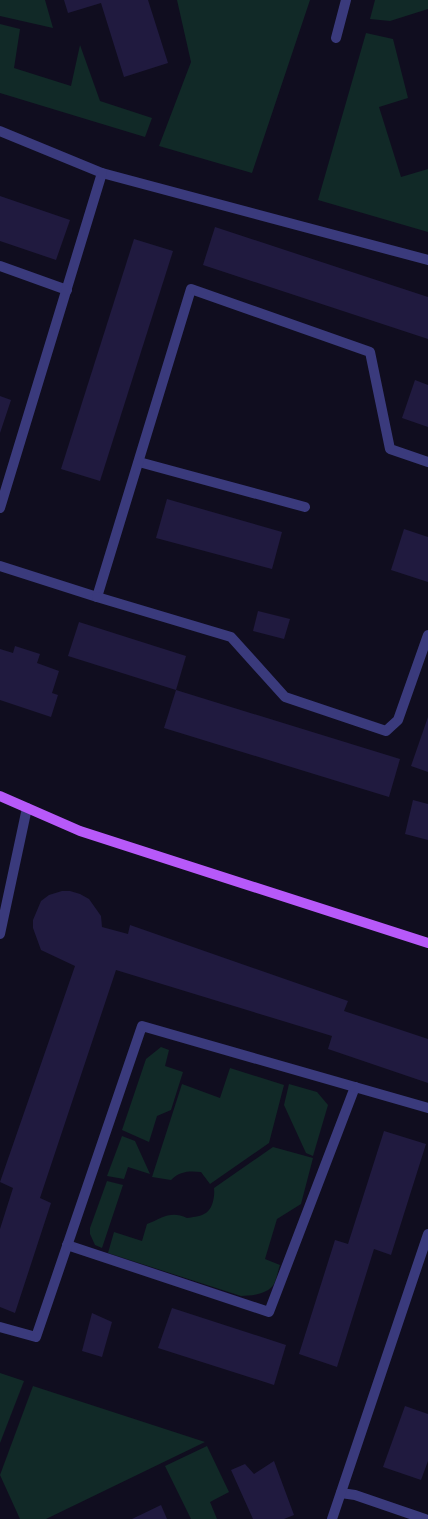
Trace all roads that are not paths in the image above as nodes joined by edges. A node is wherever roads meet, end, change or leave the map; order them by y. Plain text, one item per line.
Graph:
1 (346, 0) edge
2 (336, 38) dead end
3 (0, 131) edge
4 (102, 173) junction
5 (428, 260) edge
6 (0, 266) edge
7 (67, 290) junction
8 (139, 462) junction
9 (428, 462) edge
10 (305, 507) dead end
11 (0, 508) edge
12 (0, 566) edge
13 (98, 597) junction
14 (428, 635) edge
15 (0, 796) edge
16 (27, 808) junction
17 (0, 934) edge
18 (428, 943) edge
19 (355, 1087) junction
20 (428, 1108) edge
21 (428, 1234) edge
22 (67, 1245) junction
23 (0, 1327) edge
24 (341, 1493) junction
25 (332, 1519) edge
26 (425, 1519) edge

1 - 2 street
3 - 4 street
4 - 5 street
4 - 7 street
6 - 7 street
7 - 11 street
8 - 9 street
8 - 10 street
8 - 13 street
12 - 13 street
13 - 14 street
15 - 16 main road
16 - 17 street
16 - 18 main road
19 - 20 street
19 - 22 street
19 - 22 street
21 - 24 street
22 - 23 street
24 - 25 street
24 - 26 street

